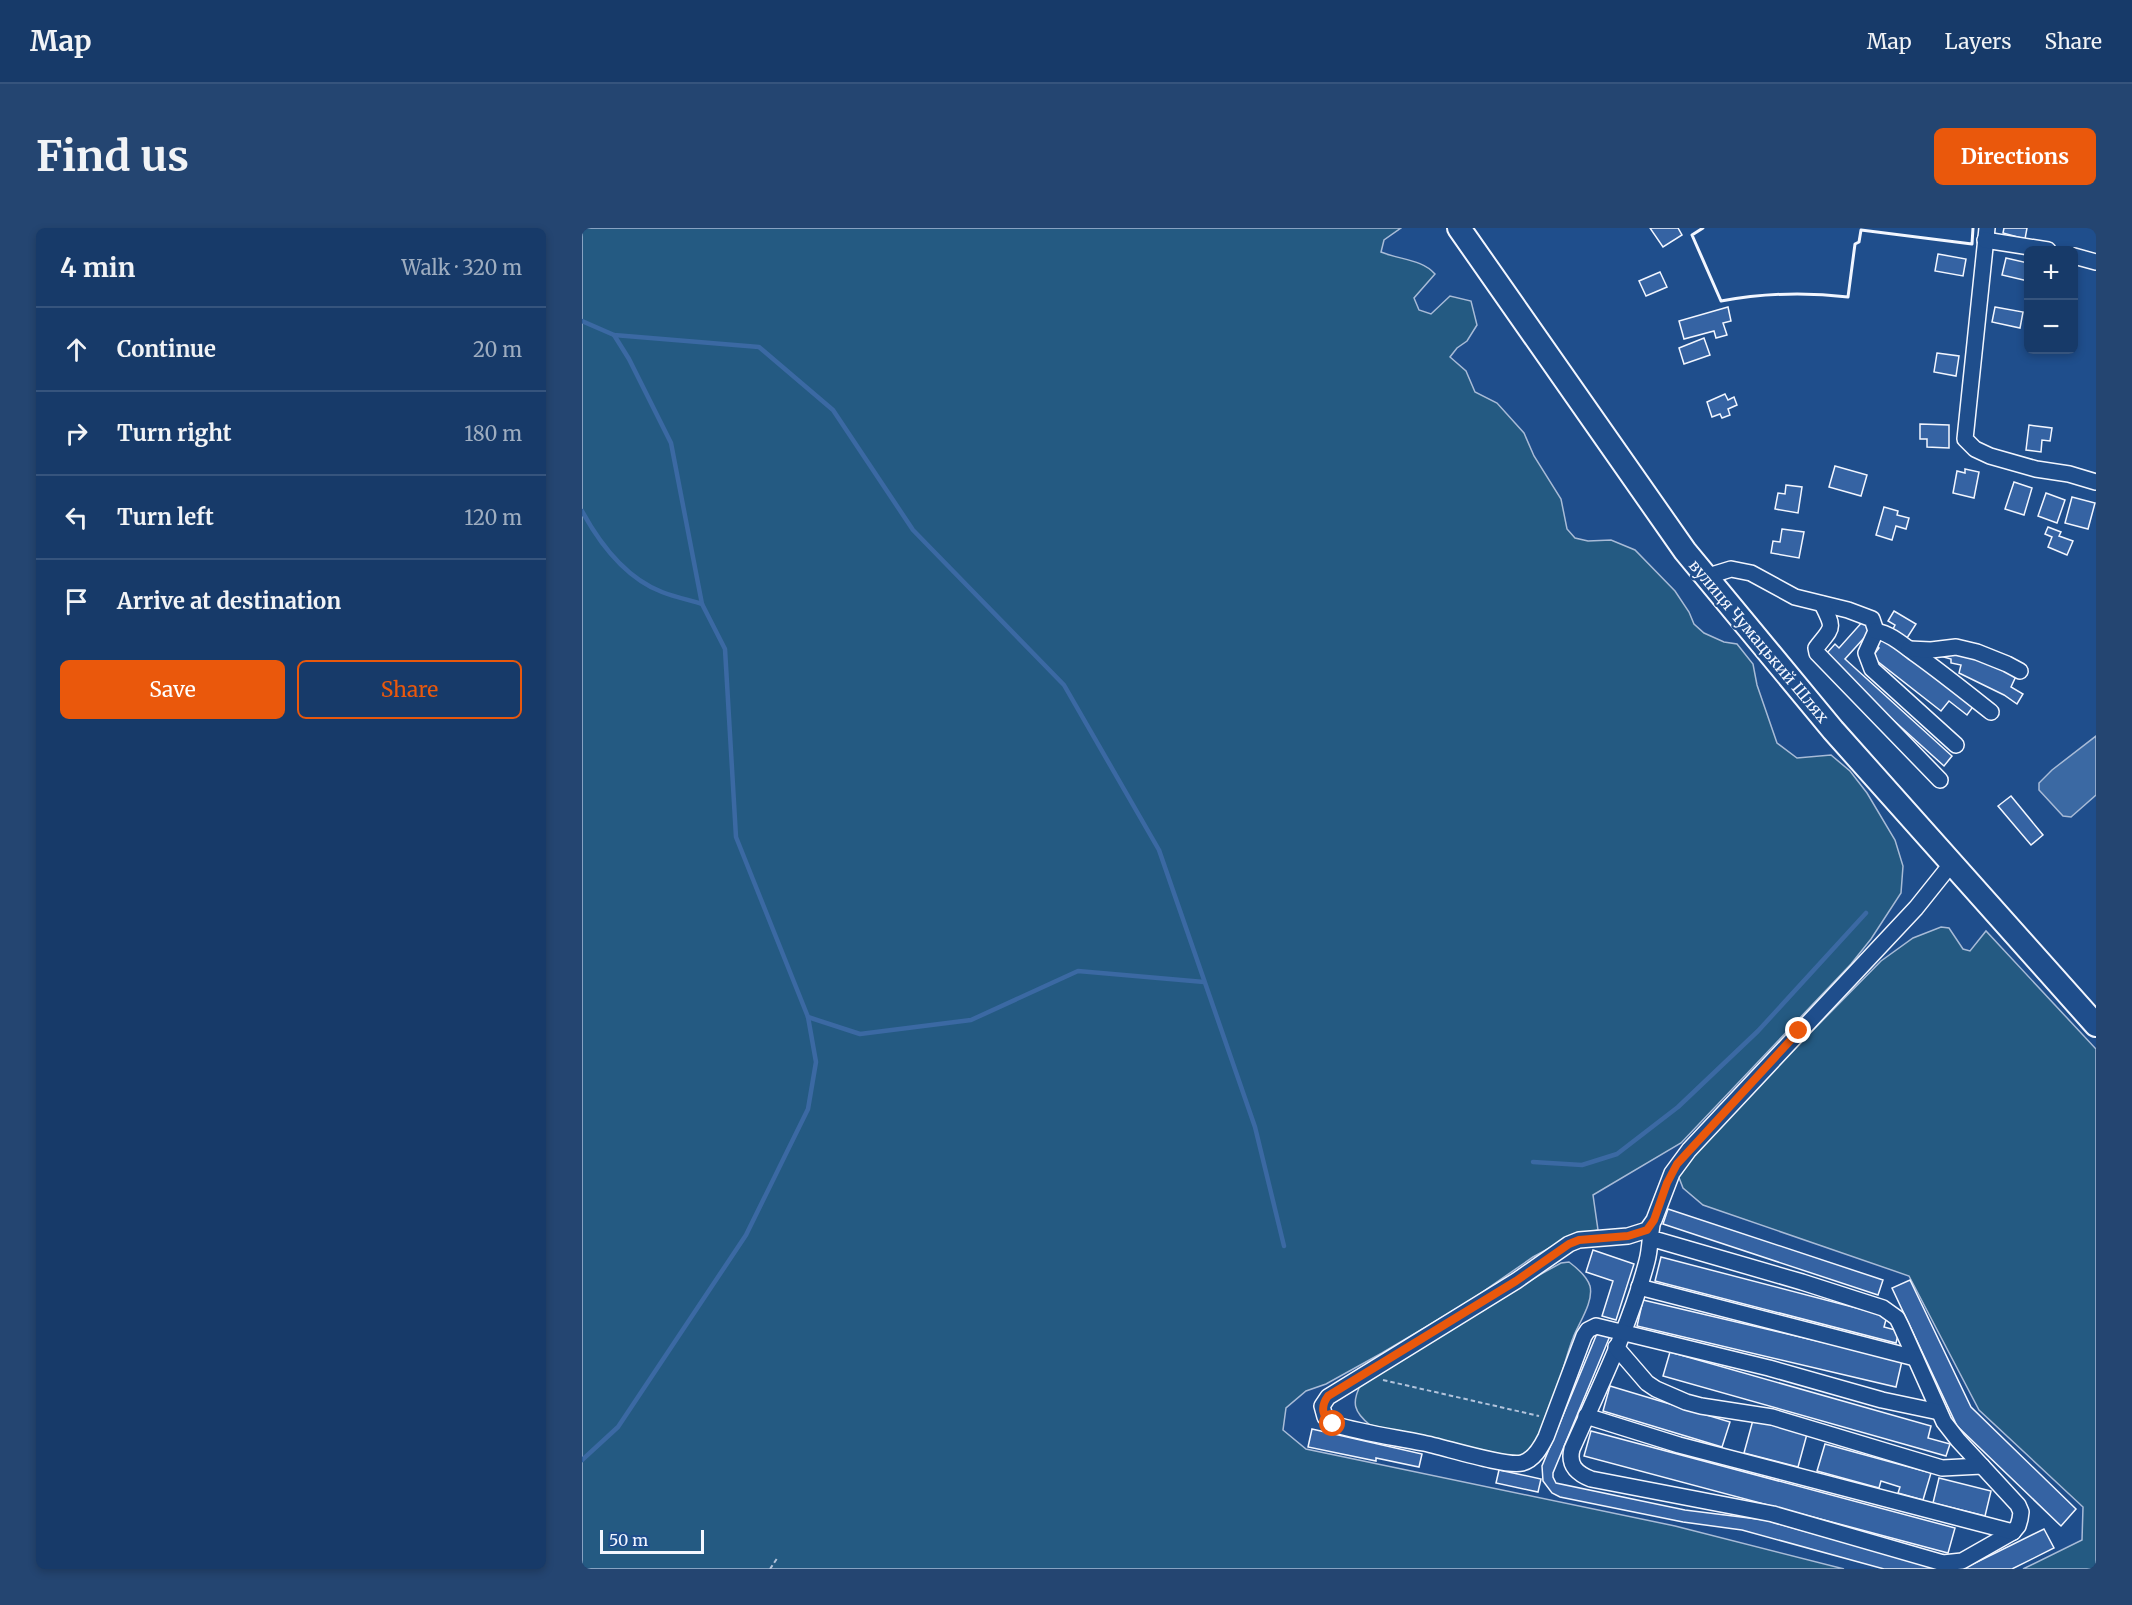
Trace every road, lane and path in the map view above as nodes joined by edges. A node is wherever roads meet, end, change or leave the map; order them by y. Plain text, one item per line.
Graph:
1 (1459, 228) edge
2 (1986, 234) edge
3 (2032, 246) edge
4 (2078, 257) edge
5 (2096, 262) edge
6 (2096, 482) edge
7 (1705, 577) junction
8 (1822, 604) junction
9 (1876, 631) junction
10 (1909, 649) junction
11 (2020, 671) dead end
12 (1991, 712) dead end
13 (1956, 745) dead end
14 (1940, 780) dead end
15 (1952, 863) junction
16 (2096, 1025) edge
17 (1651, 1232) junction
18 (1639, 1287) junction
19 (1619, 1340) junction
20 (1915, 1358) junction
21 (1363, 1375) junction
22 (1939, 1412) junction
23 (1586, 1416) junction
24 (1553, 1420) junction
25 (1982, 1466) junction
26 (2013, 1532) junction
27 (778, 1557) dead end
28 (770, 1569) edge

1 - 7 highway, вулиця Чумацький Шлях
2 - 3 street
2 - 6 street
4 - 5 street
7 - 8 street
7 - 15 highway, вулиця Чумацький Шлях
8 - 9 street
8 - 14 street
9 - 10 street
9 - 13 street
10 - 11 street
10 - 12 street
15 - 16 highway, вулиця Чумацький Шлях
15 - 17 street
17 - 18 street
17 - 20 street
17 - 21 street
18 - 19 street
18 - 20 street
19 - 22 street
19 - 23 street
19 - 24 street
19 - 25 street
20 - 22 street
21 - 24 path
21 - 24 street
22 - 25 street
23 - 26 street
23 - 26 street
25 - 26 street
27 - 28 path

